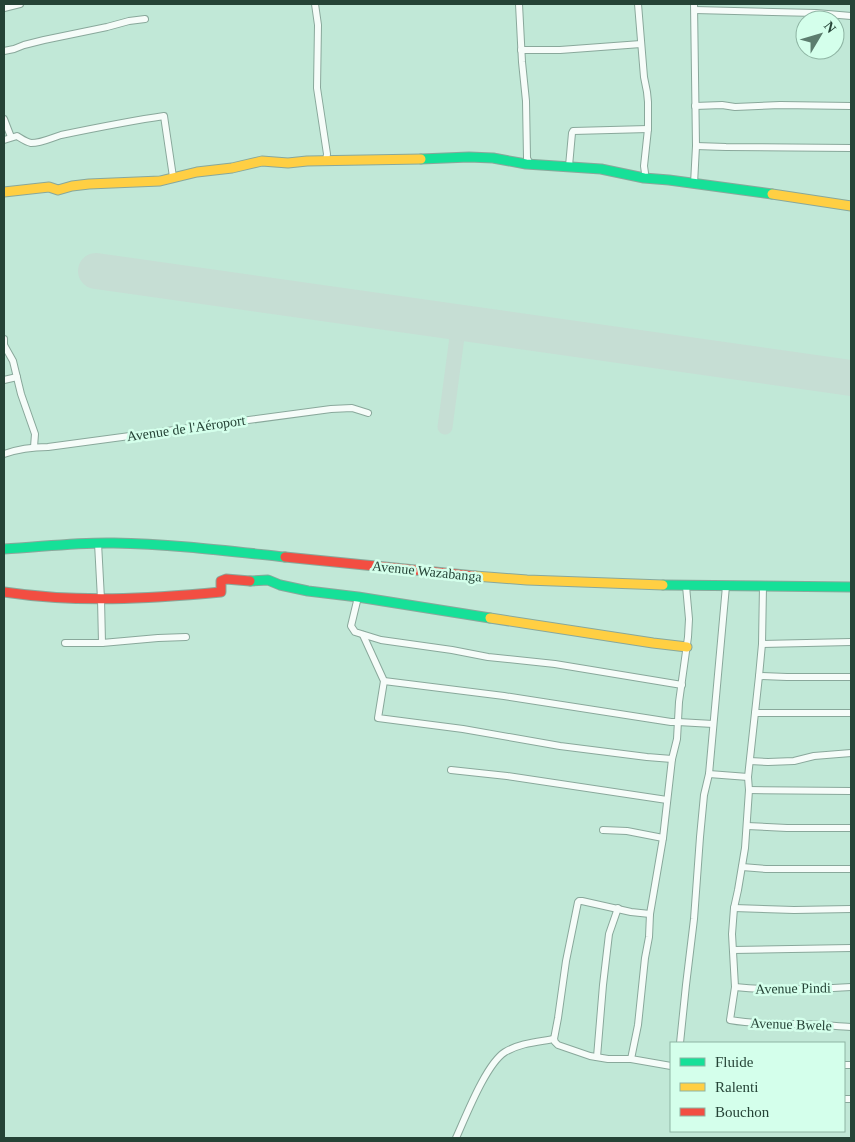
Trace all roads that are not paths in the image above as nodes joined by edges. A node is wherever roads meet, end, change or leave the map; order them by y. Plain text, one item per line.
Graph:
1 (20, 4) edge
2 (315, 4) edge
3 (519, 4) edge
4 (638, 4) edge
5 (694, 7) edge
6 (4, 8) edge
7 (851, 16) edge
8 (145, 19) dead end
9 (641, 44) junction
10 (521, 50) junction
11 (4, 51) edge
12 (695, 106) junction
13 (851, 106) edge
14 (4, 119) edge
15 (648, 129) junction
16 (7, 139) edge
17 (696, 146) junction
18 (851, 148) edge
19 (326, 161) junction
20 (530, 164) junction
21 (569, 166) junction
22 (173, 177) junction
23 (644, 178) junction
24 (694, 184) junction
25 (4, 192) edge
26 (851, 206) edge
27 (4, 340) edge
28 (17, 377) junction
29 (4, 380) edge
30 (368, 412) dead end
31 (34, 447) junction
32 (4, 454) edge
33 (98, 543) junction
34 (4, 549) edge
35 (686, 586) junction
36 (726, 586) junction
37 (763, 586) junction
38 (851, 587) edge
39 (4, 592) edge
40 (358, 597) junction
41 (101, 599) junction
42 (363, 635) junction
43 (186, 637) dead end
44 (851, 642) edge
45 (65, 643) dead end
46 (102, 643) junction
47 (762, 644) junction
48 (686, 647) junction
49 (759, 676) junction
50 (851, 677) edge
51 (384, 681) junction
52 (682, 685) junction
53 (851, 713) edge
54 (755, 714) junction
55 (678, 722) junction
56 (713, 724) junction
57 (851, 753) edge
58 (672, 759) junction
59 (750, 761) junction
60 (451, 770) dead end
61 (708, 774) junction
62 (748, 777) junction
63 (749, 790) junction
64 (851, 791) edge
65 (667, 800) junction
66 (747, 826) junction
67 (851, 828) edge
68 (603, 830) dead end
69 (663, 838) junction
70 (742, 867) junction
71 (851, 869) edge
72 (618, 908) junction
73 (734, 908) junction
74 (851, 910) edge
75 (650, 914) junction
76 (851, 948) edge
77 (732, 950) junction
78 (735, 987) junction
79 (851, 987) edge
80 (851, 1026) edge
81 (554, 1039) junction
82 (680, 1042) edge
83 (598, 1057) junction
84 (631, 1059) junction
85 (670, 1066) edge
86 (456, 1138) edge

1 - 6 street
2 - 19 street
3 - 10 street
4 - 9 street
5 - 7 street
5 - 12 street
8 - 11 street
9 - 10 street
9 - 15 street
10 - 20 street
12 - 13 street
12 - 17 street
14 - 16 street
15 - 21 street
15 - 23 street
16 - 22 street
17 - 18 street
17 - 24 street
19 - 20 street
19 - 22 street
20 - 21 street
21 - 23 street
22 - 25 street
23 - 24 street
24 - 26 street
27 - 28 street
28 - 29 street
28 - 31 street
30 - 31 street, Avenue de l'Aéroport
31 - 32 street, Avenue de l'Aéroport
33 - 34 street, Avenue Wazabanga
33 - 35 street, Avenue Wazabanga
33 - 41 street
35 - 36 street, Avenue Wazabanga
35 - 48 street
36 - 37 street, Avenue Wazabanga
36 - 56 street
37 - 38 street, Avenue Wazabanga
37 - 47 street
39 - 41 street
40 - 41 street
40 - 42 street
40 - 48 street
41 - 46 street
42 - 51 street
42 - 52 street
43 - 46 street
44 - 47 street
45 - 46 street
47 - 49 street
48 - 52 street
49 - 50 street
49 - 54 street
51 - 55 street
51 - 58 street
52 - 55 street
53 - 54 street
54 - 59 street
55 - 56 street
55 - 58 street
56 - 61 street
57 - 59 street
58 - 65 street
59 - 62 street
60 - 65 street
61 - 62 street
61 - 82 street
62 - 63 street
63 - 64 street
63 - 66 street
65 - 69 street
66 - 67 street
66 - 70 street
68 - 69 street
69 - 75 street
70 - 71 street
70 - 73 street
72 - 75 street
72 - 81 street
72 - 83 street
73 - 74 street
73 - 77 street
75 - 84 street
76 - 77 street
77 - 78 street
78 - 79 street, Avenue Pindi
78 - 80 street, Avenue Bwele
81 - 83 street
81 - 86 street
83 - 84 street
84 - 85 street

